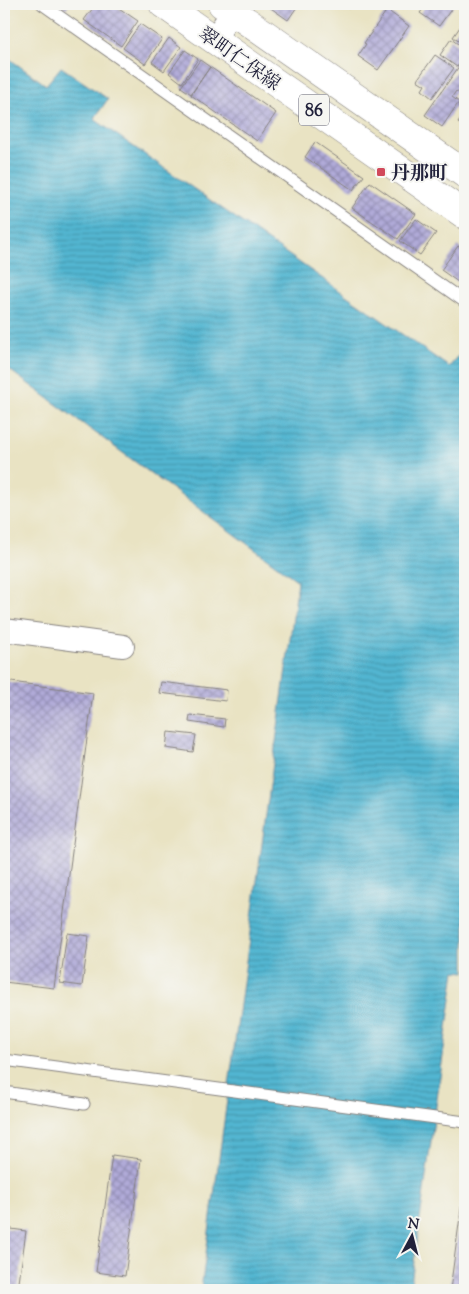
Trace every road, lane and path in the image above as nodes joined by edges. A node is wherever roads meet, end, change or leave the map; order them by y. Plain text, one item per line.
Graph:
1 (42, 4) edge
2 (163, 4) edge
3 (231, 6) edge
4 (214, 40) junction
5 (465, 174) edge
6 (465, 215) edge
7 (465, 302) edge
8 (4, 630) edge
9 (123, 646) dead end
10 (4, 1060) edge
11 (4, 1092) edge
12 (84, 1104) dead end
13 (465, 1122) edge

1 - 7 lane
2 - 4 main road, 翠町仁保線 / 86
3 - 4 street
3 - 5 main road, 翠町仁保線 / 86
4 - 6 main road, 翠町仁保線 / 86
8 - 9 street
10 - 13 lane
11 - 12 lane

